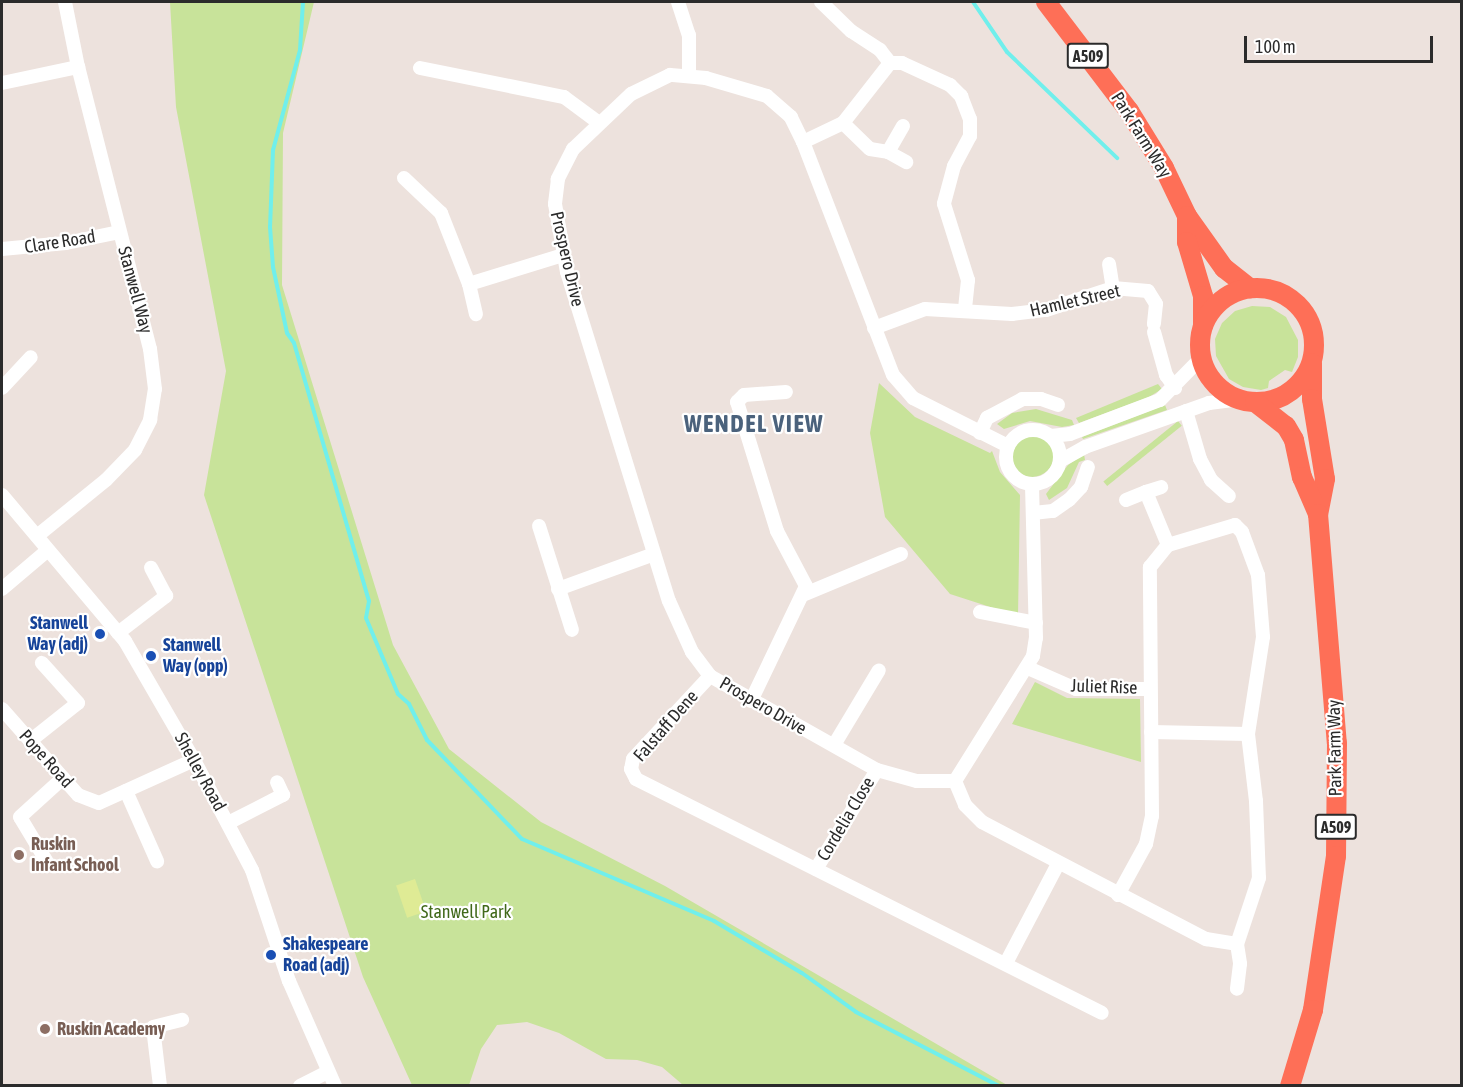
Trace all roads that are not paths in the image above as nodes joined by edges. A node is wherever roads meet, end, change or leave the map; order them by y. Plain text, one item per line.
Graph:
1 (65, 2) edge
2 (678, 2) edge
3 (821, 2) edge
4 (1046, 2) edge
5 (890, 63) junction
6 (78, 67) junction
7 (420, 68) dead end
8 (689, 75) junction
9 (2, 83) edge
10 (598, 123) junction
11 (843, 123) junction
12 (903, 126) dead end
13 (803, 142) junction
14 (888, 152) junction
15 (906, 162) dead end
16 (404, 178) dead end
17 (1186, 216) junction
18 (119, 232) junction
19 (2, 249) edge
20 (563, 255) junction
21 (1109, 264) dead end
22 (469, 284) junction
23 (1113, 288) junction
24 (1250, 288) junction
25 (965, 309) junction
26 (476, 314) dead end
27 (1203, 325) junction
28 (874, 328) junction
29 (31, 357) dead end
30 (1201, 358) junction
31 (1312, 360) junction
32 (2, 388) edge
33 (1175, 388) junction
34 (786, 392) dead end
35 (1248, 401) junction
36 (1058, 405) dead end
37 (1186, 411) junction
38 (980, 433) junction
39 (1051, 435) junction
40 (1008, 446) junction
41 (1060, 461) junction
42 (1088, 467) dead end
43 (1032, 484) junction
44 (1161, 487) dead end
45 (1146, 492) junction
46 (2, 495) edge
47 (1229, 496) dead end
48 (1126, 500) dead end
49 (1033, 513) junction
50 (1318, 514) junction
51 (539, 526) dead end
52 (37, 536) junction
53 (1168, 545) junction
54 (48, 550) junction
55 (654, 554) junction
56 (901, 554) dead end
57 (151, 568) dead end
58 (2, 589) edge
59 (558, 589) junction
60 (805, 594) junction
61 (980, 612) dead end
62 (1036, 623) junction
63 (572, 630) dead end
64 (118, 633) junction
65 (42, 663) dead end
66 (1028, 668) junction
67 (879, 670) dead end
68 (710, 676) junction
69 (1149, 689) junction
70 (751, 701) junction
71 (2, 709) edge
72 (1151, 732) junction
73 (1248, 734) junction
74 (30, 741) junction
75 (834, 745) junction
76 (194, 760) junction
77 (877, 770) junction
78 (63, 778) junction
79 (955, 781) junction
80 (277, 782) dead end
81 (126, 791) junction
82 (228, 823) junction
83 (157, 861) dead end
84 (47, 862) dead end
85 (1058, 864) junction
86 (816, 869) junction
87 (1118, 895) junction
88 (1237, 944) junction
89 (1006, 963) junction
90 (1237, 989) dead end
91 (1102, 1012) dead end
92 (182, 1020) dead end
93 (328, 1072) junction
94 (160, 1086) edge
95 (300, 1086) edge
96 (335, 1086) edge
97 (1290, 1086) edge

1 - 6 street, Stanwell Way
2 - 8 street
3 - 5 street
4 - 17 highway, Park Farm Way / A509
5 - 11 street
5 - 25 street
6 - 9 street
6 - 18 street, Stanwell Way
7 - 10 street
8 - 10 street
8 - 13 street
10 - 20 street, Prospero Drive
11 - 13 street
11 - 14 street
12 - 14 street
13 - 28 street
14 - 15 street
16 - 22 street
17 - 24 highway, Park Farm Way / A509
17 - 27 highway, Park Farm Way / A509
18 - 19 street, Clare Road
18 - 52 street, Stanwell Way
20 - 22 street
20 - 55 street, Prospero Drive
21 - 23 street
22 - 26 street
23 - 25 street, Hamlet Street
23 - 33 street, Hamlet Street
24 - 27 highway
24 - 31 highway
25 - 28 street, Hamlet Street
27 - 30 highway
28 - 38 street
29 - 32 street
30 - 33 street
30 - 35 highway
31 - 35 highway
31 - 50 highway, Park Farm Way / A509
33 - 39 street
34 - 60 street
35 - 37 street
35 - 50 highway, Park Farm Way / A509
36 - 38 street
37 - 41 street
37 - 47 street
38 - 40 street
39 - 40 street
39 - 41 street
40 - 43 street
41 - 43 street
42 - 49 street
43 - 49 street
44 - 45 street
45 - 48 street
45 - 53 street
46 - 52 street, Shelley Road
49 - 62 street
50 - 97 highway, Park Farm Way / A509
51 - 59 street
52 - 54 street, Shelley Road
53 - 69 street
53 - 73 street
54 - 58 street
54 - 64 street, Shelley Road
55 - 59 street
55 - 68 street, Prospero Drive
56 - 60 street
57 - 64 street
59 - 63 street
60 - 70 street
61 - 62 street
62 - 66 street
64 - 76 street, Shelley Road
65 - 74 street
66 - 69 street, Juliet Rise
66 - 79 street
67 - 75 street
68 - 70 street, Prospero Drive
68 - 86 street, Falstaff Dene
69 - 72 street
70 - 75 street, Prospero Drive
71 - 74 street, Pope Road
72 - 73 street
72 - 87 street
73 - 88 street
74 - 78 street, Pope Road
75 - 77 street, Prospero Drive
76 - 81 street, Pope Road
76 - 82 street, Shelley Road
77 - 79 street, Prospero Drive
77 - 86 street, Cordelia Close
78 - 81 street, Pope Road
78 - 84 street
79 - 85 street
80 - 82 street
81 - 83 street
82 - 93 street, Shelley Road
85 - 87 street
85 - 89 street
86 - 89 street
87 - 88 street
88 - 90 street
89 - 91 street
92 - 94 street
93 - 95 street
93 - 96 street, Shelley Road

